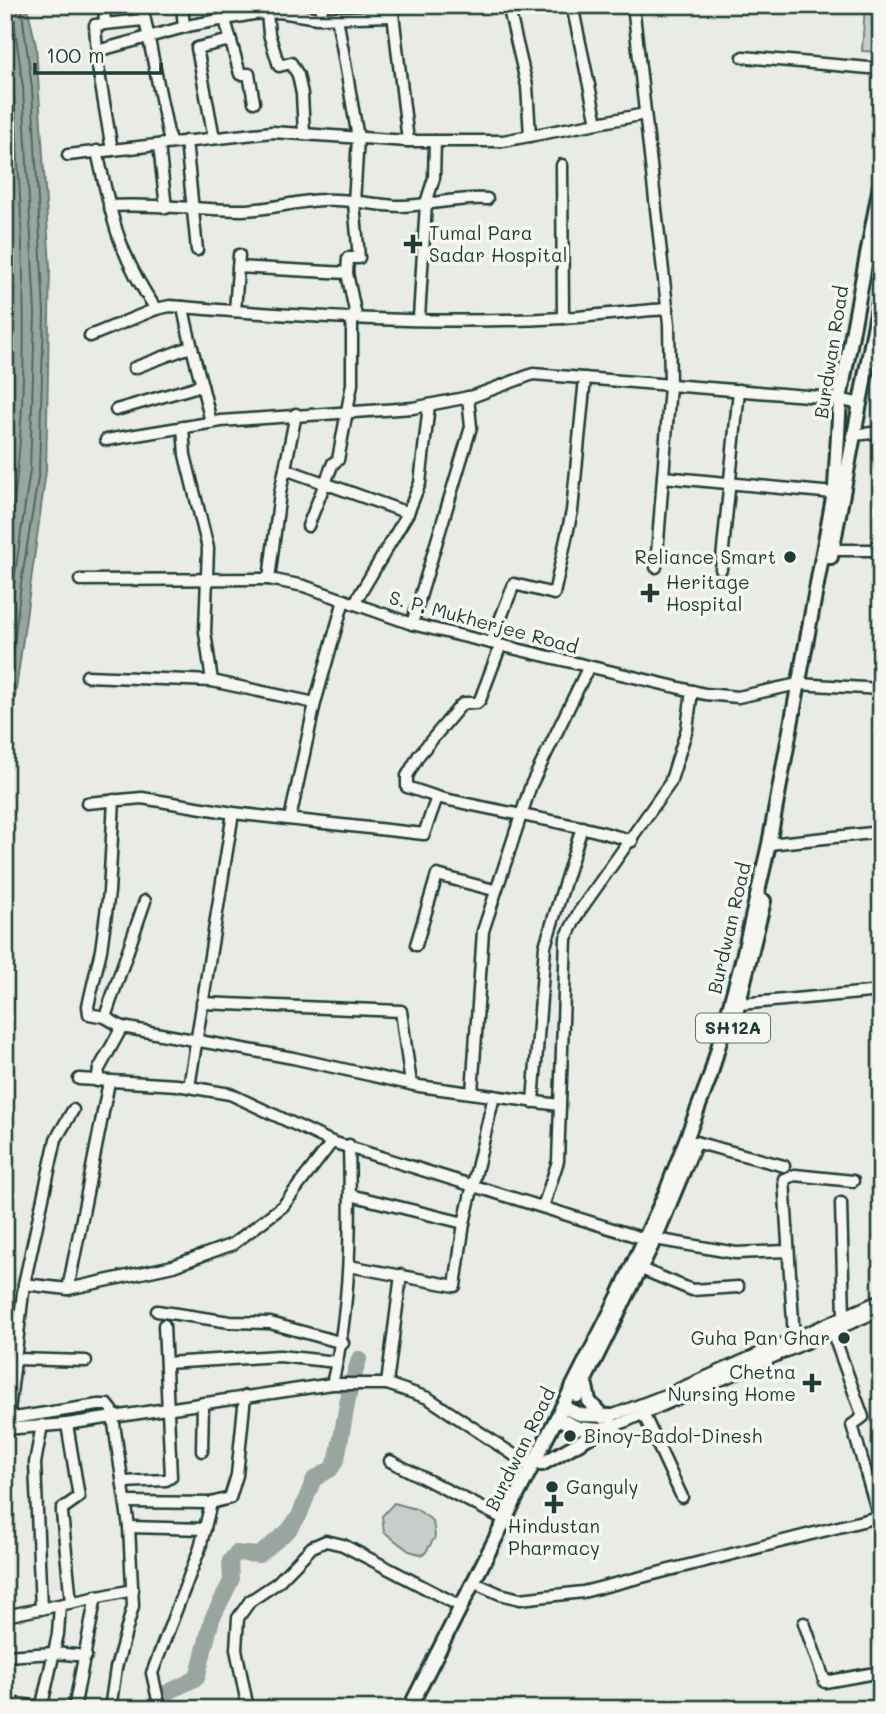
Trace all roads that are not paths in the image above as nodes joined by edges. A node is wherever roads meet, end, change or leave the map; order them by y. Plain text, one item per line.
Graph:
1 (104, 5) edge
2 (142, 5) edge
3 (182, 5) edge
4 (221, 5) edge
5 (322, 5) edge
6 (508, 5) edge
7 (572, 5) edge
8 (633, 5) edge
9 (392, 11) edge
10 (267, 13) junction
11 (337, 17) junction
12 (321, 18) junction
13 (225, 19) junction
14 (143, 20) junction
15 (105, 24) junction
16 (184, 27) junction
17 (147, 37) junction
18 (231, 40) junction
19 (97, 51) junction
20 (743, 57) dead end
21 (881, 69) edge
22 (254, 102) dead end
23 (645, 114) junction
24 (597, 123) junction
25 (304, 134) junction
26 (530, 136) junction
27 (214, 138) junction
28 (358, 138) junction
29 (408, 141) junction
30 (435, 141) junction
31 (187, 142) junction
32 (165, 144) junction
33 (113, 150) junction
34 (97, 152) junction
35 (68, 155) dead end
36 (562, 165) dead end
37 (881, 180) edge
38 (487, 199) dead end
39 (354, 203) junction
40 (426, 203) junction
41 (109, 206) junction
42 (194, 207) junction
43 (166, 208) junction
44 (197, 250) dead end
45 (239, 255) dead end
46 (238, 267) junction
47 (347, 273) junction
48 (881, 292) edge
49 (183, 307) junction
50 (156, 309) junction
51 (668, 309) junction
52 (235, 311) junction
53 (354, 316) junction
54 (879, 317) edge
55 (419, 318) junction
56 (563, 318) junction
57 (90, 336) dead end
58 (190, 347) junction
59 (134, 368) dead end
60 (585, 378) junction
61 (202, 384) junction
62 (670, 386) junction
63 (739, 390) junction
64 (468, 397) junction
65 (840, 399) junction
66 (861, 404) junction
67 (429, 405) junction
68 (116, 410) dead end
69 (348, 411) junction
70 (296, 414) junction
71 (211, 423) junction
72 (183, 427) junction
73 (881, 432) edge
74 (854, 435) junction
75 (106, 440) dead end
76 (285, 469) junction
77 (663, 477) junction
78 (325, 483) junction
79 (730, 484) junction
80 (834, 493) junction
81 (408, 513) junction
82 (308, 526) dead end
83 (828, 550) junction
84 (881, 550) edge
85 (656, 567) dead end
86 (721, 569) dead end
87 (206, 578) junction
88 (269, 579) junction
89 (80, 580) dead end
90 (349, 602) junction
91 (412, 624) junction
92 (495, 645) junction
93 (588, 668) junction
94 (86, 676) dead end
95 (212, 681) junction
96 (802, 684) junction
97 (881, 689) edge
98 (692, 691) junction
99 (315, 704) junction
100 (437, 797) junction
101 (114, 800) junction
102 (87, 803) dead end
103 (233, 813) junction
104 (520, 817) junction
105 (290, 819) junction
106 (582, 827) junction
107 (881, 832) edge
108 (632, 841) junction
109 (772, 844) junction
110 (494, 890) junction
111 (145, 901) dead end
112 (416, 944) dead end
113 (881, 991) edge
114 (202, 1003) junction
115 (740, 1003) junction
116 (105, 1017) junction
117 (122, 1027) junction
118 (196, 1040) junction
119 (79, 1079) dead end
120 (97, 1081) junction
121 (109, 1082) junction
122 (411, 1084) junction
123 (189, 1087) junction
124 (472, 1093) junction
125 (494, 1096) junction
126 (533, 1102) junction
127 (559, 1105) junction
128 (73, 1110) dead end
129 (332, 1142) junction
130 (695, 1142) junction
131 (349, 1145) junction
132 (784, 1166) dead end
133 (853, 1181) dead end
134 (474, 1185) junction
135 (351, 1195) junction
136 (841, 1203) dead end
137 (543, 1207) junction
138 (464, 1223) junction
139 (650, 1239) junction
140 (788, 1251) junction
141 (349, 1266) junction
142 (641, 1269) junction
143 (401, 1275) junction
144 (24, 1284) junction
145 (738, 1287) dead end
146 (68, 1289) junction
147 (881, 1300) edge
148 (881, 1310) edge
149 (157, 1311) dead end
150 (844, 1316) junction
151 (164, 1325) dead end
152 (832, 1331) junction
153 (794, 1338) junction
154 (343, 1342) junction
155 (16, 1359) junction
156 (86, 1361) dead end
157 (337, 1362) junction
158 (166, 1363) junction
159 (585, 1381) junction
160 (332, 1384) junction
161 (387, 1384) junction
162 (245, 1396) junction
163 (203, 1403) junction
164 (167, 1409) junction
165 (643, 1413) junction
166 (563, 1415) junction
167 (114, 1417) junction
168 (607, 1422) junction
169 (67, 1424) junction
170 (42, 1425) junction
171 (5, 1429) edge
172 (202, 1451) dead end
173 (390, 1461) dead end
174 (537, 1465) junction
175 (123, 1482) junction
176 (682, 1497) dead end
177 (126, 1502) junction
178 (211, 1503) junction
179 (506, 1520) junction
180 (880, 1520) edge
181 (129, 1527) junction
182 (205, 1529) junction
183 (493, 1556) junction
184 (479, 1584) junction
185 (133, 1590) junction
186 (96, 1597) junction
187 (71, 1602) junction
188 (60, 1605) junction
189 (463, 1606) junction
190 (41, 1609) junction
191 (5, 1616) edge
192 (804, 1623) dead end
193 (54, 1653) junction
194 (5, 1656) edge
195 (86, 1656) junction
196 (881, 1672) edge
197 (5, 1703) edge
198 (42, 1705) junction
199 (66, 1709) edge
200 (75, 1709) edge
201 (110, 1709) edge
202 (160, 1709) edge
203 (247, 1709) edge
204 (409, 1709) edge
205 (418, 1709) edge

1 - 15 street
2 - 14 street
3 - 16 street
4 - 13 street
5 - 12 street
6 - 26 street
7 - 24 street
8 - 23 street
9 - 11 street
9 - 29 street
10 - 12 street
10 - 13 street
10 - 25 street
11 - 12 street
11 - 28 street
13 - 16 street
13 - 18 street
14 - 15 street
14 - 17 street
15 - 19 street
16 - 17 street
17 - 19 street
17 - 32 street
18 - 22 street
18 - 27 street
19 - 33 street
20 - 21 street
23 - 24 street
23 - 51 street
24 - 26 street
25 - 27 street
25 - 28 street
26 - 30 street
27 - 31 street
28 - 29 street
28 - 39 street
29 - 30 street
30 - 40 street
31 - 32 street
31 - 42 street
32 - 33 street
32 - 43 street
33 - 34 street
34 - 35 street
34 - 41 street
36 - 56 street
37 - 65 main road, Burdwan Road / SH12A
38 - 40 street
39 - 40 street
39 - 42 street
39 - 47 street
40 - 55 street
41 - 43 street
41 - 50 street
42 - 43 street
42 - 44 street
45 - 46 street
46 - 47 street
46 - 52 street
47 - 53 street
48 - 54 main road, Burdwan Road / SH12A
49 - 50 street
49 - 52 street
49 - 58 street
50 - 57 street
51 - 56 street
51 - 62 street
52 - 53 street
53 - 55 street
53 - 69 street
54 - 66 main road, Burdwan Road / SH12A
55 - 56 street
58 - 59 street
58 - 61 street
60 - 62 street
60 - 64 street
60 - 92 street
61 - 68 street
61 - 71 street
62 - 63 street
62 - 77 street
63 - 65 street
63 - 79 street
64 - 67 street
64 - 91 street
65 - 66 street
65 - 80 main road, Burdwan Road / SH12A
66 - 74 main road, Burdwan Road / SH12A
67 - 69 street
67 - 81 street
69 - 70 street
69 - 78 street
70 - 71 street
70 - 76 street
71 - 72 street
72 - 75 street
72 - 87 street
73 - 74 street
74 - 83 main road, Burdwan Road / SH12A
76 - 78 street
76 - 88 street
77 - 79 street
77 - 85 street
78 - 81 street
78 - 82 street
79 - 80 street
79 - 86 street
80 - 83 main road, Burdwan Road / SH12A
81 - 90 street
83 - 84 street
83 - 96 main road, Burdwan Road / SH12A
87 - 88 street, S. P. Mukherjee Road
87 - 89 street, S. P. Mukherjee Road
87 - 95 street
88 - 90 street, S. P. Mukherjee Road
90 - 91 street, S. P. Mukherjee Road
90 - 99 street
91 - 92 street, S. P. Mukherjee Road
92 - 93 street, S. P. Mukherjee Road
92 - 100 street
93 - 98 street, S. P. Mukherjee Road
93 - 104 street
94 - 95 street
95 - 99 street
96 - 97 street, S. P. Mukherjee Road
96 - 98 street, S. P. Mukherjee Road
96 - 109 main road, Burdwan Road / SH12A
98 - 108 street
99 - 105 street
100 - 104 street
100 - 105 street
101 - 102 street
101 - 103 street
101 - 116 street
103 - 105 street
103 - 114 street
104 - 106 street
104 - 110 street
106 - 108 street
106 - 126 street
107 - 109 street
108 - 127 street
109 - 115 main road, Burdwan Road / SH12A
109 - 139 main road, Burdwan Road / SH12A
110 - 112 street
110 - 124 street
111 - 116 street
113 - 115 street
114 - 118 street
114 - 122 street
115 - 130 main road, Burdwan Road / SH12A
116 - 117 street
117 - 118 street
117 - 120 street
118 - 122 street
118 - 123 street
119 - 120 street
120 - 121 street
121 - 123 street
121 - 146 street
122 - 124 street
123 - 129 street
124 - 125 street
125 - 126 street
125 - 134 street
126 - 127 street
127 - 137 street
128 - 144 street
129 - 131 street
129 - 146 street
130 - 132 street
130 - 139 main road, Burdwan Road / SH12A
131 - 134 street
131 - 135 street
133 - 140 street
134 - 137 street
134 - 138 street
135 - 138 street
135 - 141 street
136 - 150 street
137 - 139 street
138 - 143 street
139 - 140 street
139 - 142 main road, Burdwan Road / SH12A
139 - 166 main road, Burdwan Road / SH12A
140 - 153 street
141 - 143 street
141 - 154 street
142 - 145 street
142 - 159 main road, Burdwan Road / SH12A
143 - 161 street
144 - 146 street
144 - 155 street
147 - 150 street
148 - 152 street
149 - 154 street
150 - 153 street
151 - 158 street
152 - 165 street
152 - 180 street
153 - 168 street
154 - 157 street
155 - 156 street
155 - 167 street
157 - 158 street
157 - 160 street
158 - 164 street
159 - 166 main road, Burdwan Road / SH12A
159 - 168 main road
160 - 161 street
160 - 162 street
161 - 174 street
162 - 163 street
162 - 178 street
163 - 164 street
163 - 172 street
164 - 167 street
164 - 175 street
165 - 168 street
165 - 176 street
166 - 168 main road
166 - 174 main road, Burdwan Road / SH12A
167 - 169 street
167 - 175 street
168 - 174 main road
169 - 170 street
169 - 187 street
170 - 171 street
170 - 190 street
173 - 179 street
174 - 179 main road, Burdwan Road / SH12A
174 - 183 main road, Burdwan Road / SH12A
175 - 177 street
177 - 178 street
177 - 181 street
178 - 182 street
179 - 183 main road, Burdwan Road / SH12A
180 - 184 street
181 - 182 street
181 - 185 street
182 - 202 street
183 - 184 main road, Burdwan Road / SH12A
184 - 189 main road, Burdwan Road / SH12A
184 - 205 main road, Burdwan Road / SH12A
185 - 186 street
185 - 201 street
186 - 187 street
186 - 195 street
187 - 188 street
188 - 190 street
188 - 193 street
189 - 203 street
189 - 204 main road, Burdwan Road / SH12A
190 - 191 street
192 - 196 street
193 - 194 street
193 - 195 street
193 - 198 street
195 - 200 street
197 - 198 street
198 - 199 street

